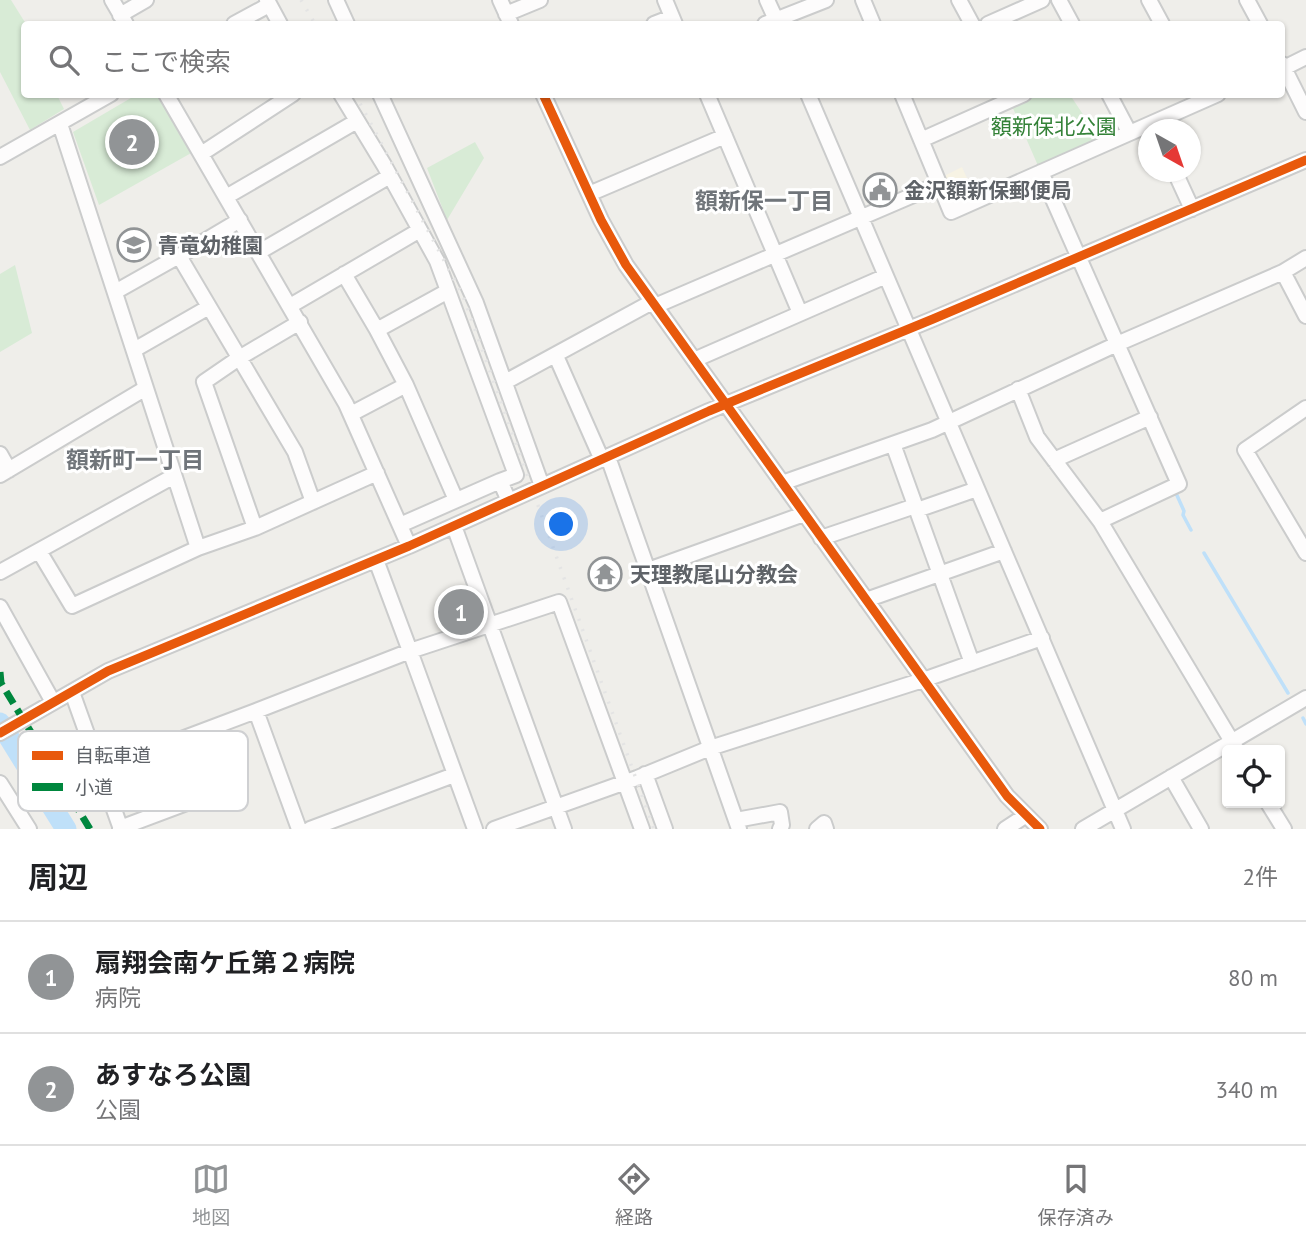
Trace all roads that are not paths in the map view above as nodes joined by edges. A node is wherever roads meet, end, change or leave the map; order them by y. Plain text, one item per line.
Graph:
1 (112, 0) edge
2 (146, 0) edge
3 (336, 0) edge
4 (540, 0) edge
5 (665, 0) edge
6 (767, 0) edge
7 (826, 0) edge
8 (863, 0) edge
9 (959, 0) edge
10 (1042, 0) edge
11 (1059, 0) edge
12 (1149, 0) edge
13 (1247, 0) edge
14 (268, 2) edge
15 (506, 13) edge
16 (123, 20) edge
17 (239, 21) edge
18 (278, 21) edge
19 (346, 21) edge
20 (674, 21) edge
21 (772, 21) edge
22 (778, 21) edge
23 (872, 21) edge
24 (970, 21) edge
25 (995, 21) edge
26 (1070, 21) edge
27 (1160, 21) edge
28 (1258, 21) edge
29 (1306, 57) edge
30 (1285, 66) edge
31 (1285, 73) edge
32 (104, 98) edge
33 (168, 98) edge
34 (287, 98) edge
35 (343, 98) edge
36 (382, 98) edge
37 (545, 98) edge
38 (709, 98) edge
39 (810, 98) edge
40 (904, 98) edge
41 (1015, 98) edge
42 (1111, 98) edge
43 (1200, 98) edge
44 (1306, 112) edge
45 (1167, 119) edge
46 (357, 121) junction
47 (60, 124) junction
48 (1138, 130) edge
49 (1129, 132) junction
50 (725, 136) junction
51 (921, 140) junction
52 (201, 154) junction
53 (0, 157) edge
54 (1306, 160) edge
55 (1041, 172) junction
56 (390, 176) junction
57 (1180, 182) edge
58 (939, 184) junction
59 (589, 194) junction
60 (226, 197) junction
61 (1192, 209) junction
62 (860, 217) junction
63 (240, 220) junction
64 (420, 230) junction
65 (259, 253) junction
66 (774, 254) junction
67 (1078, 257) junction
68 (176, 258) junction
69 (1306, 258) edge
70 (1283, 272) junction
71 (344, 274) junction
72 (886, 276) junction
73 (448, 290) junction
74 (115, 292) junction
75 (654, 304) junction
76 (290, 306) junction
77 (209, 307) junction
78 (800, 313) junction
79 (1306, 316) edge
80 (300, 322) junction
81 (909, 329) junction
82 (377, 330) junction
83 (1117, 344) junction
84 (134, 350) junction
85 (556, 356) junction
86 (239, 358) junction
87 (694, 360) junction
88 (505, 382) junction
89 (406, 385) junction
90 (146, 387) junction
91 (1018, 389) junction
92 (726, 404) junction
93 (1306, 408) edge
94 (351, 414) junction
95 (1150, 417) junction
96 (948, 421) junction
97 (893, 444) junction
98 (0, 454) edge
99 (605, 459) junction
100 (1054, 460) junction
101 (5, 472) edge
102 (377, 473) junction
103 (174, 476) junction
104 (500, 481) junction
105 (782, 483) junction
106 (542, 486) junction
107 (977, 489) junction
108 (457, 500) junction
109 (509, 501) junction
110 (313, 502) junction
111 (916, 508) junction
112 (804, 514) junction
113 (1100, 521) junction
114 (400, 525) junction
115 (454, 526) junction
116 (254, 528) junction
117 (821, 538) junction
118 (409, 546) junction
119 (198, 548) junction
120 (39, 551) junction
121 (1004, 551) junction
122 (1306, 553) edge
123 (376, 560) junction
124 (648, 570) junction
125 (0, 572) edge
126 (940, 574) junction
127 (866, 600) junction
128 (0, 607) edge
129 (491, 626) junction
130 (1042, 638) junction
131 (410, 651) junction
132 (972, 663) junction
133 (923, 680) junction
134 (72, 692) junction
135 (1306, 698) edge
136 (53, 702) junction
137 (256, 711) junction
138 (86, 731) edge
139 (203, 731) edge
140 (0, 733) edge
141 (1233, 745) edge
142 (1236, 745) edge
143 (710, 748) junction
144 (1222, 752) edge
145 (645, 774) junction
146 (454, 775) junction
147 (1171, 777) junction
148 (624, 781) junction
149 (0, 783) edge
150 (556, 807) junction
151 (1271, 808) edge
152 (114, 811) edge
153 (165, 811) edge
154 (1115, 811) junction
155 (1025, 816) junction
156 (737, 824) edge
157 (120, 828) edge
158 (29, 829) edge
159 (299, 829) edge
160 (310, 829) edge
161 (475, 829) edge
162 (494, 829) edge
163 (564, 829) edge
164 (642, 829) edge
165 (665, 829) edge
166 (780, 829) edge
167 (817, 829) edge
168 (827, 829) edge
169 (1005, 829) edge
170 (1040, 829) edge
171 (1083, 829) edge
172 (1123, 829) edge
173 (1201, 829) edge
174 (1284, 829) edge

1 - 16 street
2 - 16 street
3 - 19 street
4 - 15 street
5 - 20 street
6 - 21 street
7 - 22 street
8 - 23 street
9 - 24 street
10 - 25 street
11 - 26 street
12 - 27 street
13 - 28 street
14 - 17 street
14 - 18 street
29 - 30 street
31 - 44 street
32 - 47 street
33 - 52 street
34 - 52 street
35 - 46 street
36 - 88 street
37 - 59 street
38 - 50 street
39 - 62 street
40 - 51 street
41 - 51 street
42 - 49 street
43 - 45 street
46 - 56 street
46 - 60 street
47 - 53 street
47 - 74 street
48 - 49 street
49 - 55 street
50 - 59 street
50 - 66 street
51 - 58 street
52 - 60 street
54 - 61 street
55 - 58 street
55 - 67 street
56 - 64 street
56 - 65 street
57 - 61 street
58 - 62 street
59 - 75 street
60 - 63 street
61 - 67 street
62 - 66 street
62 - 72 street
63 - 65 street
63 - 68 street
64 - 71 street
64 - 73 street
65 - 76 street
66 - 75 street
66 - 78 street
67 - 81 street
67 - 83 street
68 - 74 street
68 - 77 street
69 - 70 street
70 - 79 street
70 - 83 street
71 - 76 street
71 - 82 street
72 - 78 street
72 - 81 street
73 - 82 street
73 - 104 street
74 - 84 street
75 - 85 street
75 - 87 street
76 - 80 street
77 - 84 street
77 - 86 street
78 - 87 street
80 - 86 street
80 - 94 street
81 - 92 street
81 - 96 street
82 - 89 street
83 - 91 street
83 - 95 street
84 - 90 street
85 - 88 street
85 - 99 street
86 - 110 street
86 - 116 street
87 - 92 street
88 - 106 street
89 - 94 street
89 - 108 street
90 - 101 street
90 - 103 street
91 - 96 street
91 - 100 street
92 - 99 street
92 - 105 street
93 - 122 street
94 - 102 street
95 - 100 street
95 - 113 street
96 - 97 street
96 - 107 street
97 - 105 street
97 - 111 street
98 - 101 street
99 - 106 street
99 - 124 street
100 - 113 street
102 - 110 street
102 - 114 street
103 - 119 street
103 - 120 street
104 - 108 street
104 - 109 street
105 - 112 street
106 - 109 street
107 - 111 street
107 - 121 street
108 - 114 street
109 - 115 street
110 - 116 street
111 - 117 street
111 - 126 street
112 - 117 street
112 - 124 street
113 - 141 street
114 - 118 street
115 - 118 street
115 - 129 street
116 - 119 street
117 - 127 street
118 - 123 street
119 - 120 street
120 - 125 street
121 - 126 street
121 - 130 street
123 - 131 street
123 - 134 street
124 - 143 street
126 - 127 street
126 - 132 street
127 - 133 street
128 - 136 street
129 - 131 street
129 - 148 street
129 - 150 street
130 - 132 street
130 - 154 street
131 - 137 street
131 - 146 street
132 - 133 street
133 - 143 street
133 - 155 street
134 - 136 street
134 - 138 street
135 - 142 street
136 - 140 street
137 - 139 street
137 - 159 street
143 - 145 street
143 - 156 street
144 - 147 street
145 - 148 street
145 - 165 street
146 - 160 street
146 - 161 street
147 - 154 street
147 - 173 street
148 - 150 street
148 - 164 street
149 - 158 street
150 - 162 street
150 - 163 street
151 - 174 street
152 - 157 street
153 - 157 street
154 - 171 street
154 - 172 street
155 - 169 street
155 - 170 street
156 - 166 street
167 - 168 street

